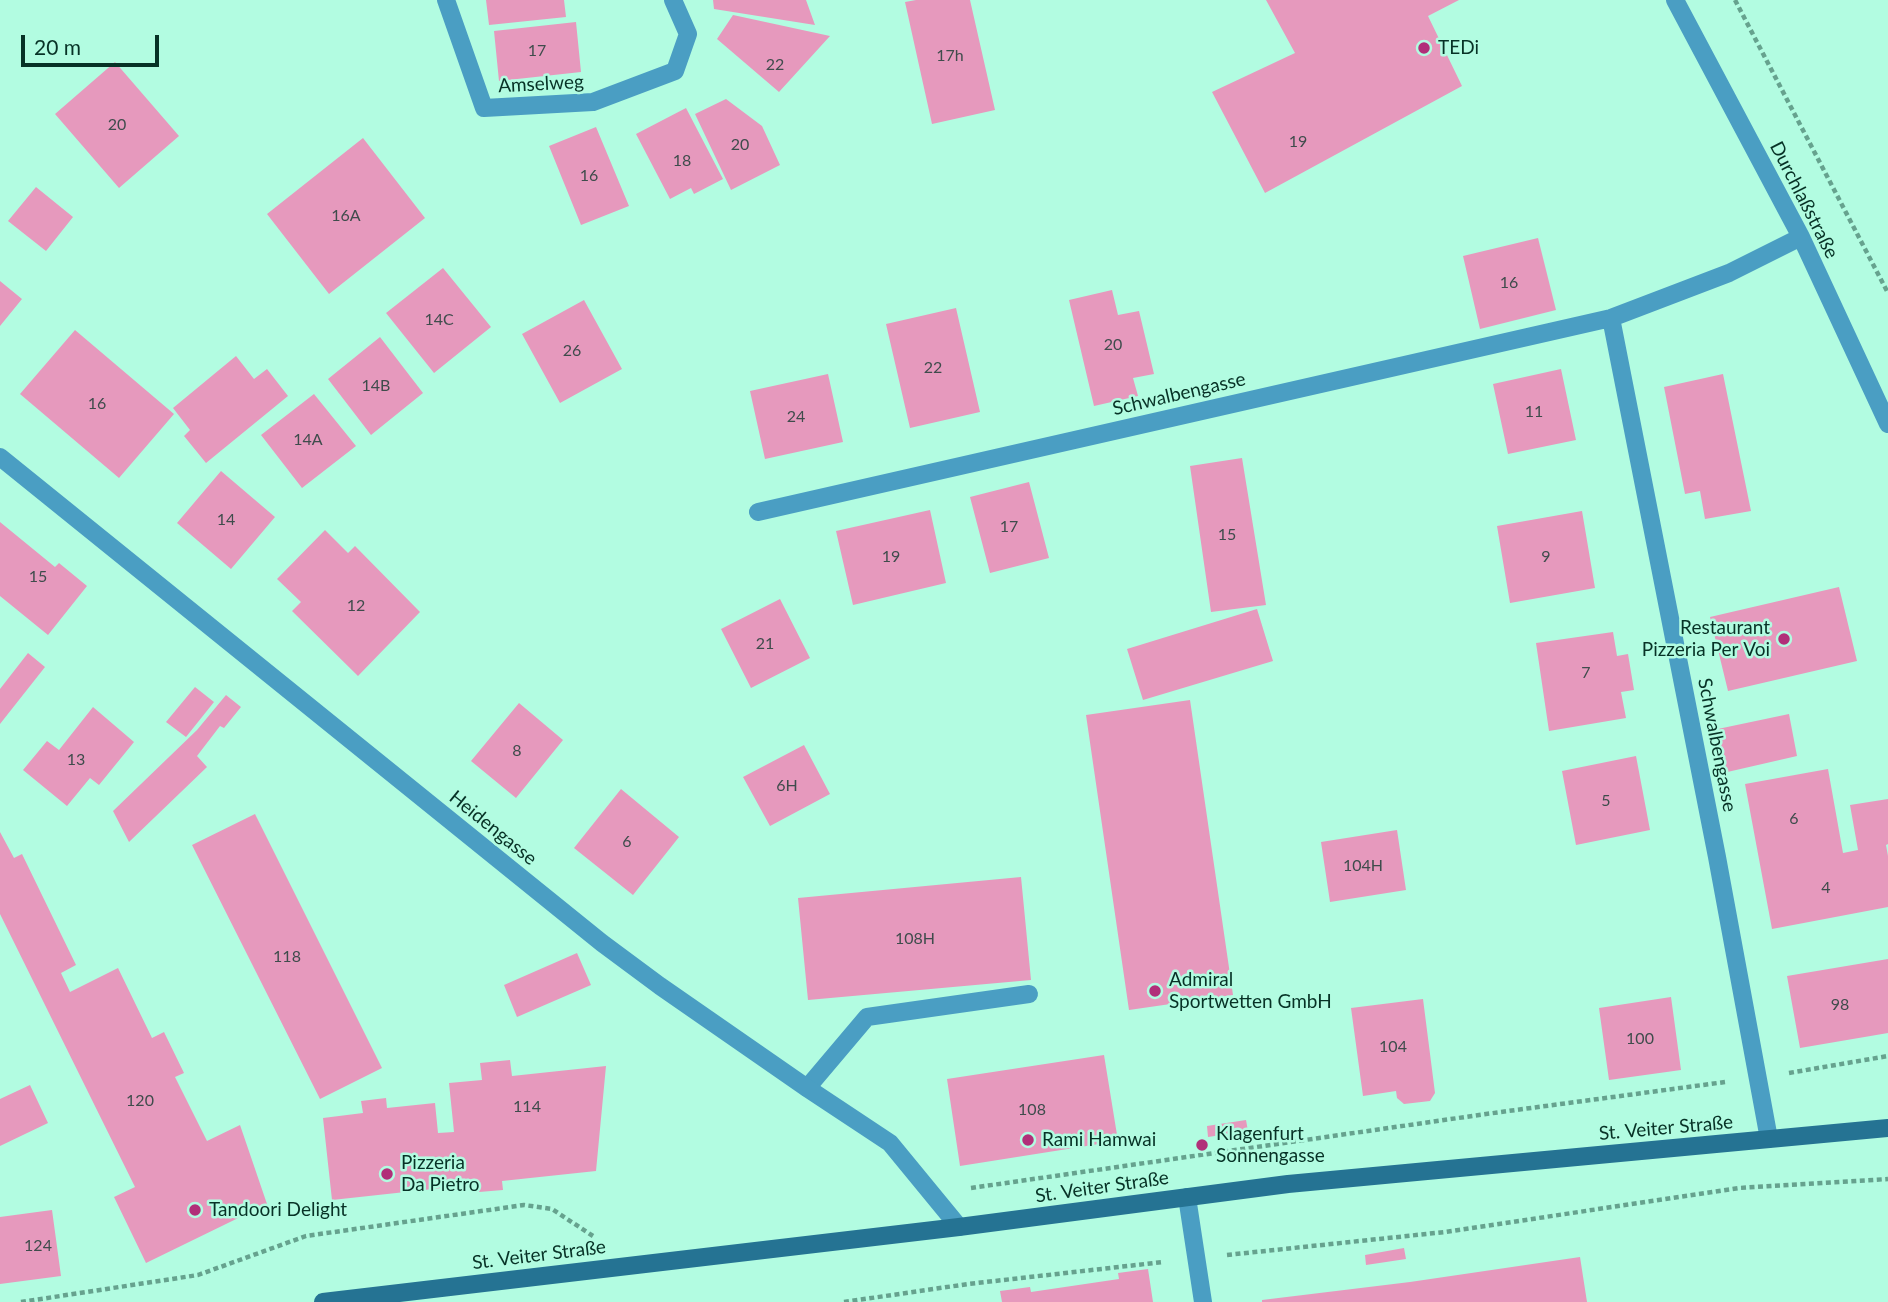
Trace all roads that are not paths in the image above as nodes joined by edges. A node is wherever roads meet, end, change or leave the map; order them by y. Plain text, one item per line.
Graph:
1 (446, 0) edge
2 (673, 0) edge
3 (1675, 0) edge
4 (1801, 237) junction
5 (1611, 318) junction
6 (1888, 424) edge
7 (0, 457) edge
8 (758, 512) dead end
9 (1029, 994) dead end
10 (807, 1088) junction
11 (1888, 1128) edge
12 (1769, 1139) junction
13 (1187, 1197) junction
14 (959, 1227) junction
15 (323, 1302) edge
16 (1203, 1302) edge

1 - 2 street, Amselweg
3 - 4 street, Durchlaßstraße
4 - 5 street, Schwalbengasse
4 - 6 street, Durchlaßstraße
5 - 8 street, Schwalbengasse
5 - 12 street, Schwalbengasse
7 - 10 street, Heidengasse
9 - 10 street
10 - 14 street, Heidengasse
11 - 12 main road, St. Veiter Straße
12 - 13 main road, St. Veiter Straße
13 - 14 main road, St. Veiter Straße
13 - 16 street
14 - 15 main road, St. Veiter Straße

